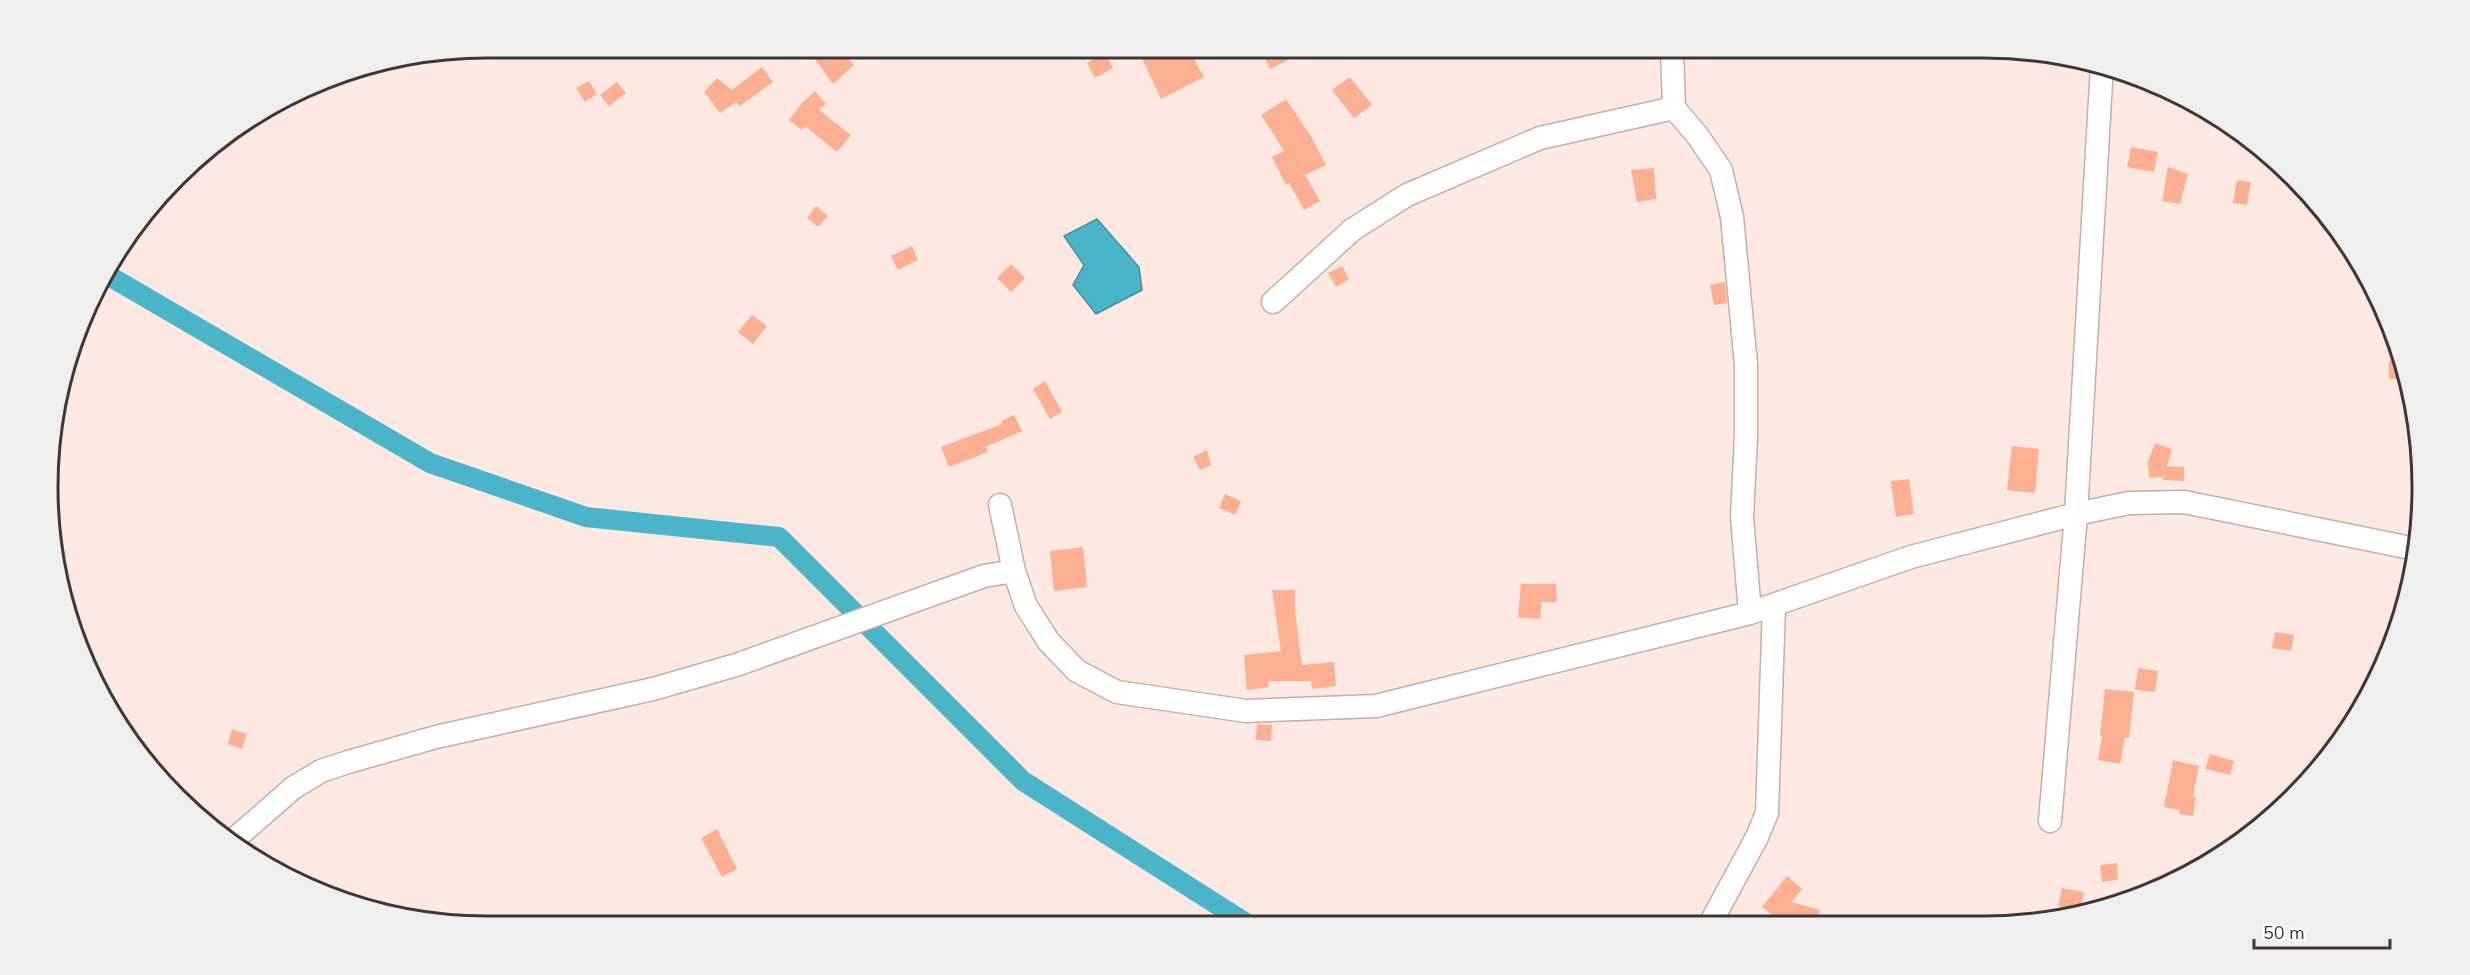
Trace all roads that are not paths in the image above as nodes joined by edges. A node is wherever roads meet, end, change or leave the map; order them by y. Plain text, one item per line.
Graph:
1 (1672, 58) edge
2 (2101, 75) edge
3 (1674, 108) junction
4 (1273, 302) dead end
5 (1000, 505) dead end
6 (2076, 514) junction
7 (2407, 547) edge
8 (1014, 571) junction
9 (1774, 606) junction
10 (1750, 613) junction
11 (2050, 821) dead end
12 (238, 836) edge
13 (1714, 916) edge

1 - 3 street
2 - 6 street
3 - 4 street
3 - 10 street
5 - 8 street
6 - 7 street
6 - 9 street
6 - 11 street
8 - 10 street
8 - 12 street
9 - 10 street
9 - 13 street

